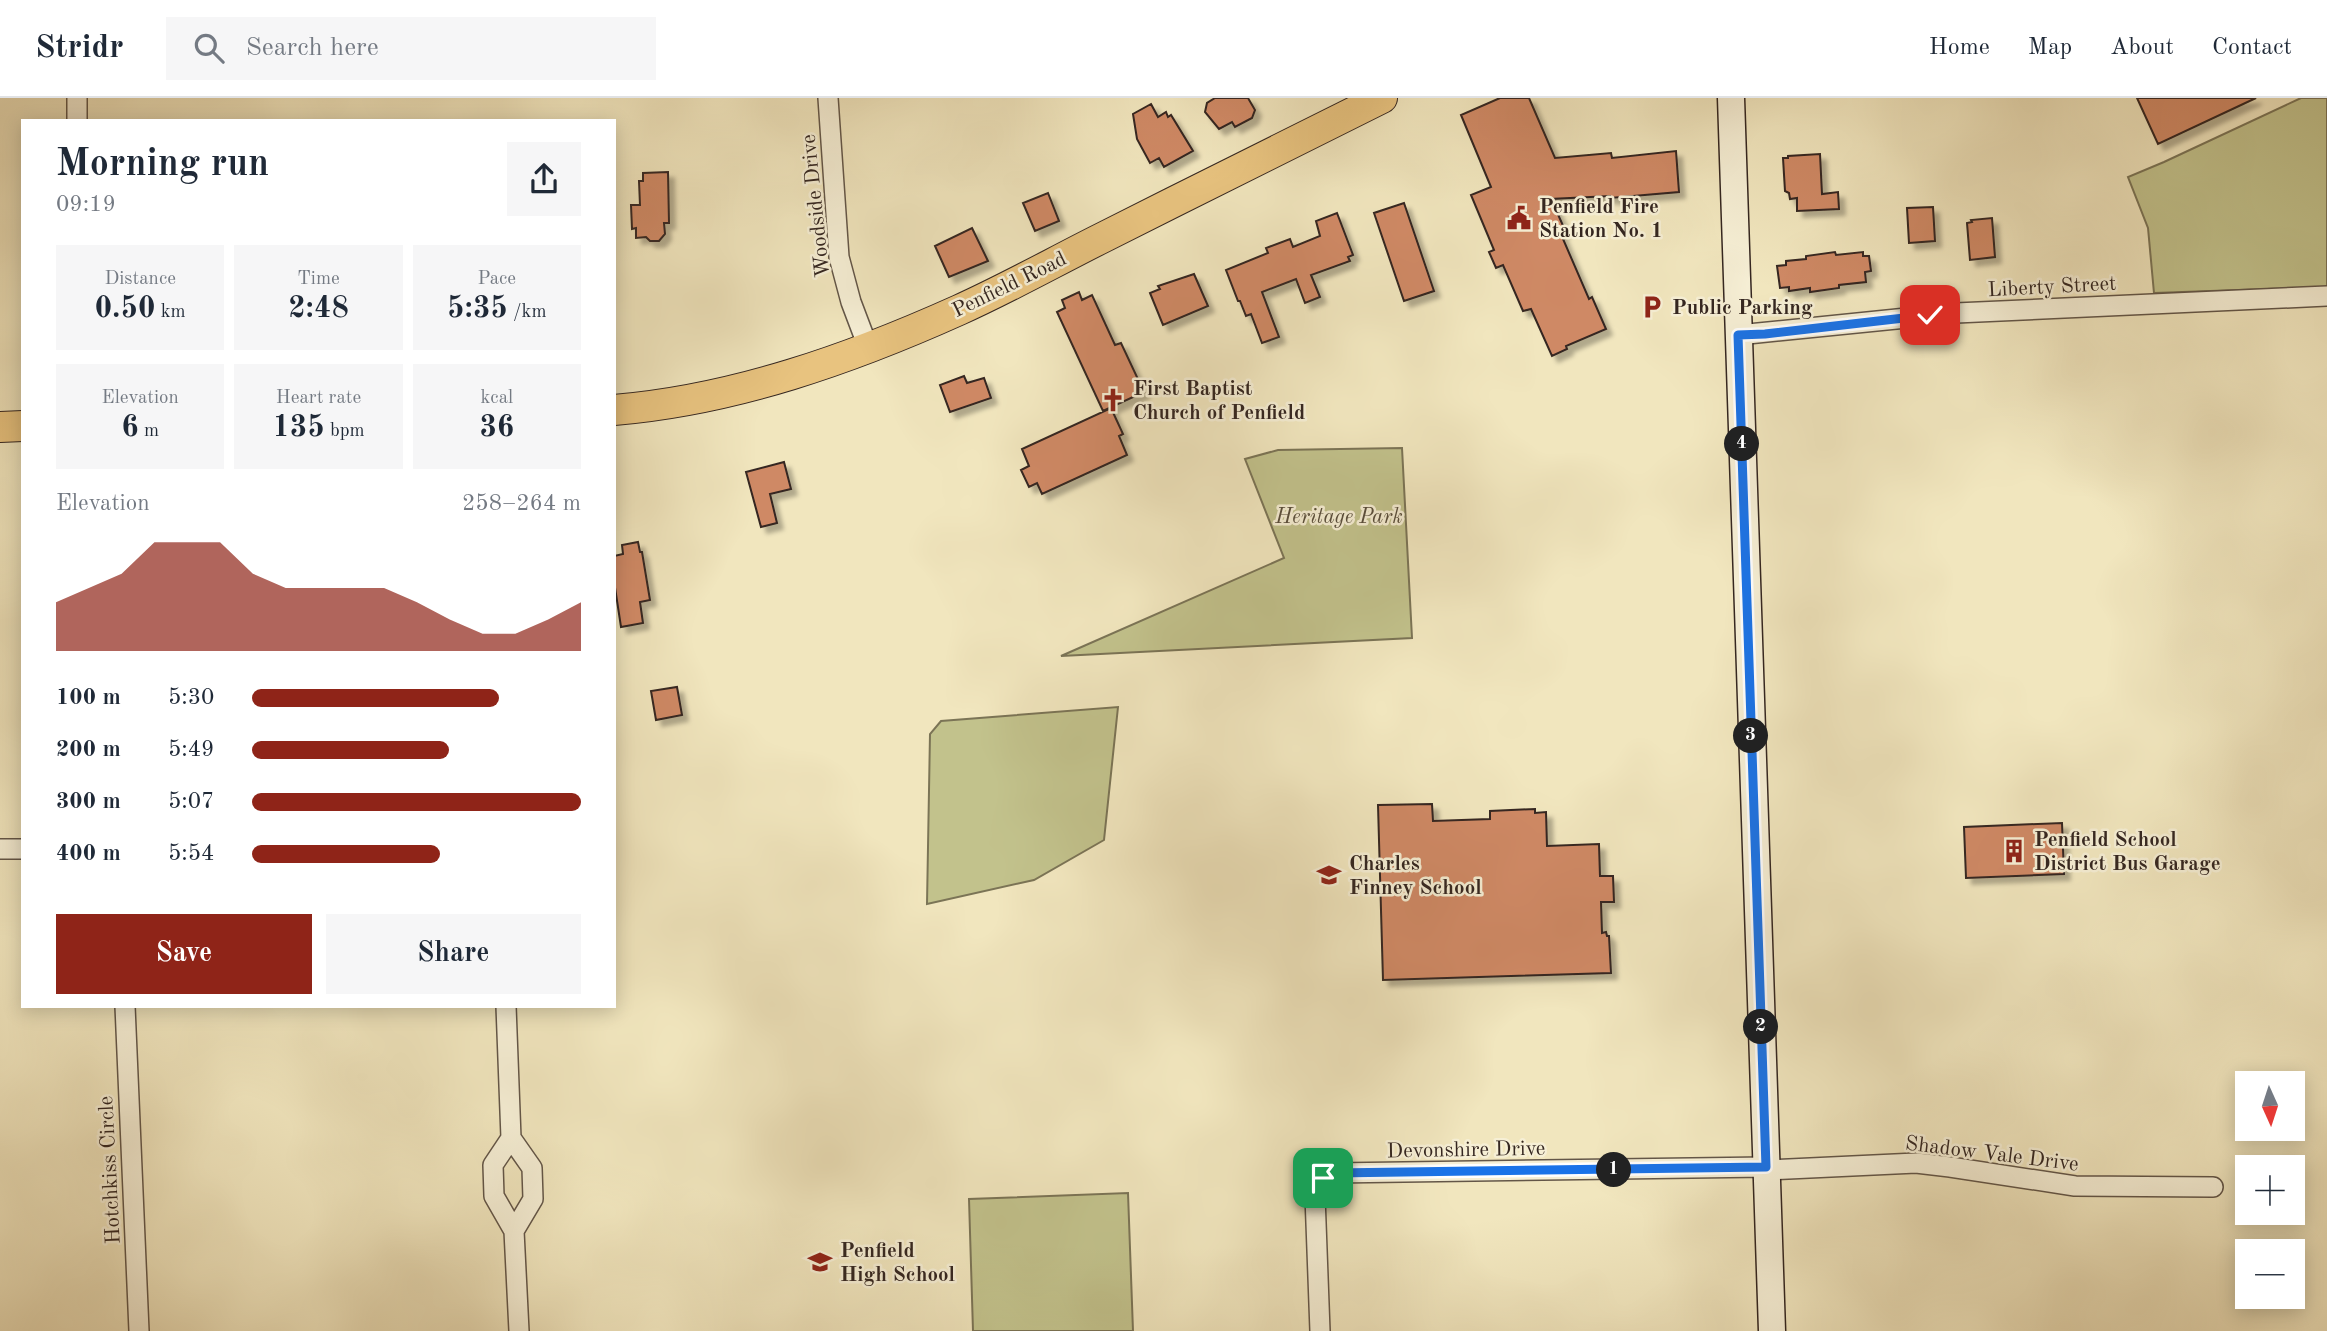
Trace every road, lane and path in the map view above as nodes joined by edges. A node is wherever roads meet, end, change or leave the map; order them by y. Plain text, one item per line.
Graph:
1 (77, 98) edge
2 (828, 98) edge
3 (1382, 98) edge
4 (1731, 98) edge
5 (78, 119) edge
6 (2327, 296) edge
7 (1738, 335) junction
8 (868, 347) junction
9 (616, 410) edge
10 (21, 426) edge
11 (0, 427) edge
12 (0, 849) edge
13 (21, 849) edge
14 (125, 1008) edge
15 (506, 1008) edge
16 (511, 1138) junction
17 (1766, 1169) junction
18 (2213, 1186) dead end
19 (514, 1231) junction
20 (139, 1331) edge
21 (519, 1331) edge
22 (1320, 1331) edge
23 (1772, 1331) edge

1 - 5 street
2 - 8 street, Woodside Drive
3 - 8 main road, Penfield Road
4 - 7 main road
6 - 7 street, Liberty Street
7 - 17 main road
8 - 9 main road, Penfield Road
10 - 11 main road
12 - 13 street
14 - 20 street, Hotchkiss Circle
15 - 16 street
16 - 19 street
16 - 19 street
17 - 18 street, Shadow Vale Drive
17 - 22 street, Devonshire Drive
17 - 23 main road
19 - 21 street

